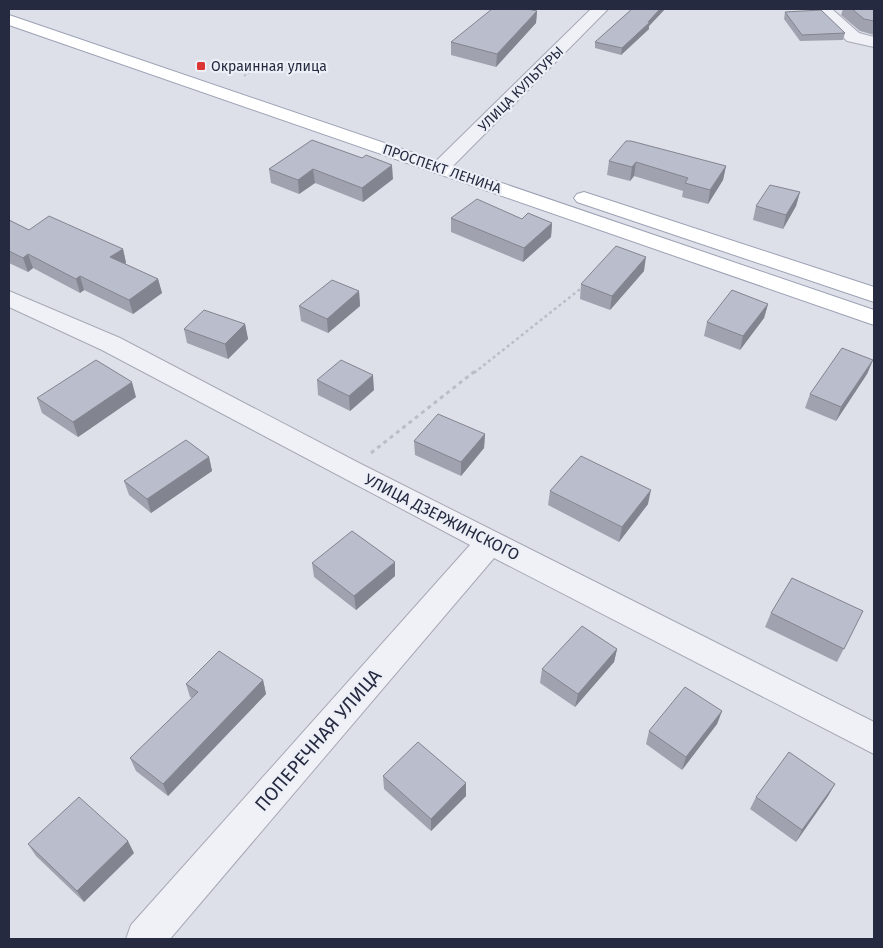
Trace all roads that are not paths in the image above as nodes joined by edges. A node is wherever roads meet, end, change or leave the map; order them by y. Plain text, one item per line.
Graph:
1 (20, 9) edge
2 (600, 9) edge
3 (823, 9) edge
4 (9, 20) edge
5 (874, 42) edge
6 (455, 154) junction
7 (440, 168) junction
8 (874, 295) edge
9 (9, 298) edge
10 (874, 318) edge
11 (491, 541) junction
12 (874, 739) edge
13 (145, 939) edge

1 - 6 main road, ПРОСПЕКТ ЛЕНИНА
2 - 6 street, УЛИЦА КУЛЬТУРЫ
3 - 5 street
4 - 7 main road, ПРОСПЕКТ ЛЕНИНА
6 - 7 street, УЛИЦА КУЛЬТУРЫ
6 - 8 main road, ПРОСПЕКТ ЛЕНИНА
7 - 10 main road, ПРОСПЕКТ ЛЕНИНА
9 - 11 street, УЛИЦА ДЗЕРЖИНСКОГО
11 - 12 street, УЛИЦА ДЗЕРЖИНСКОГО
11 - 13 street, ПОПЕРЕЧНАЯ УЛИЦА

